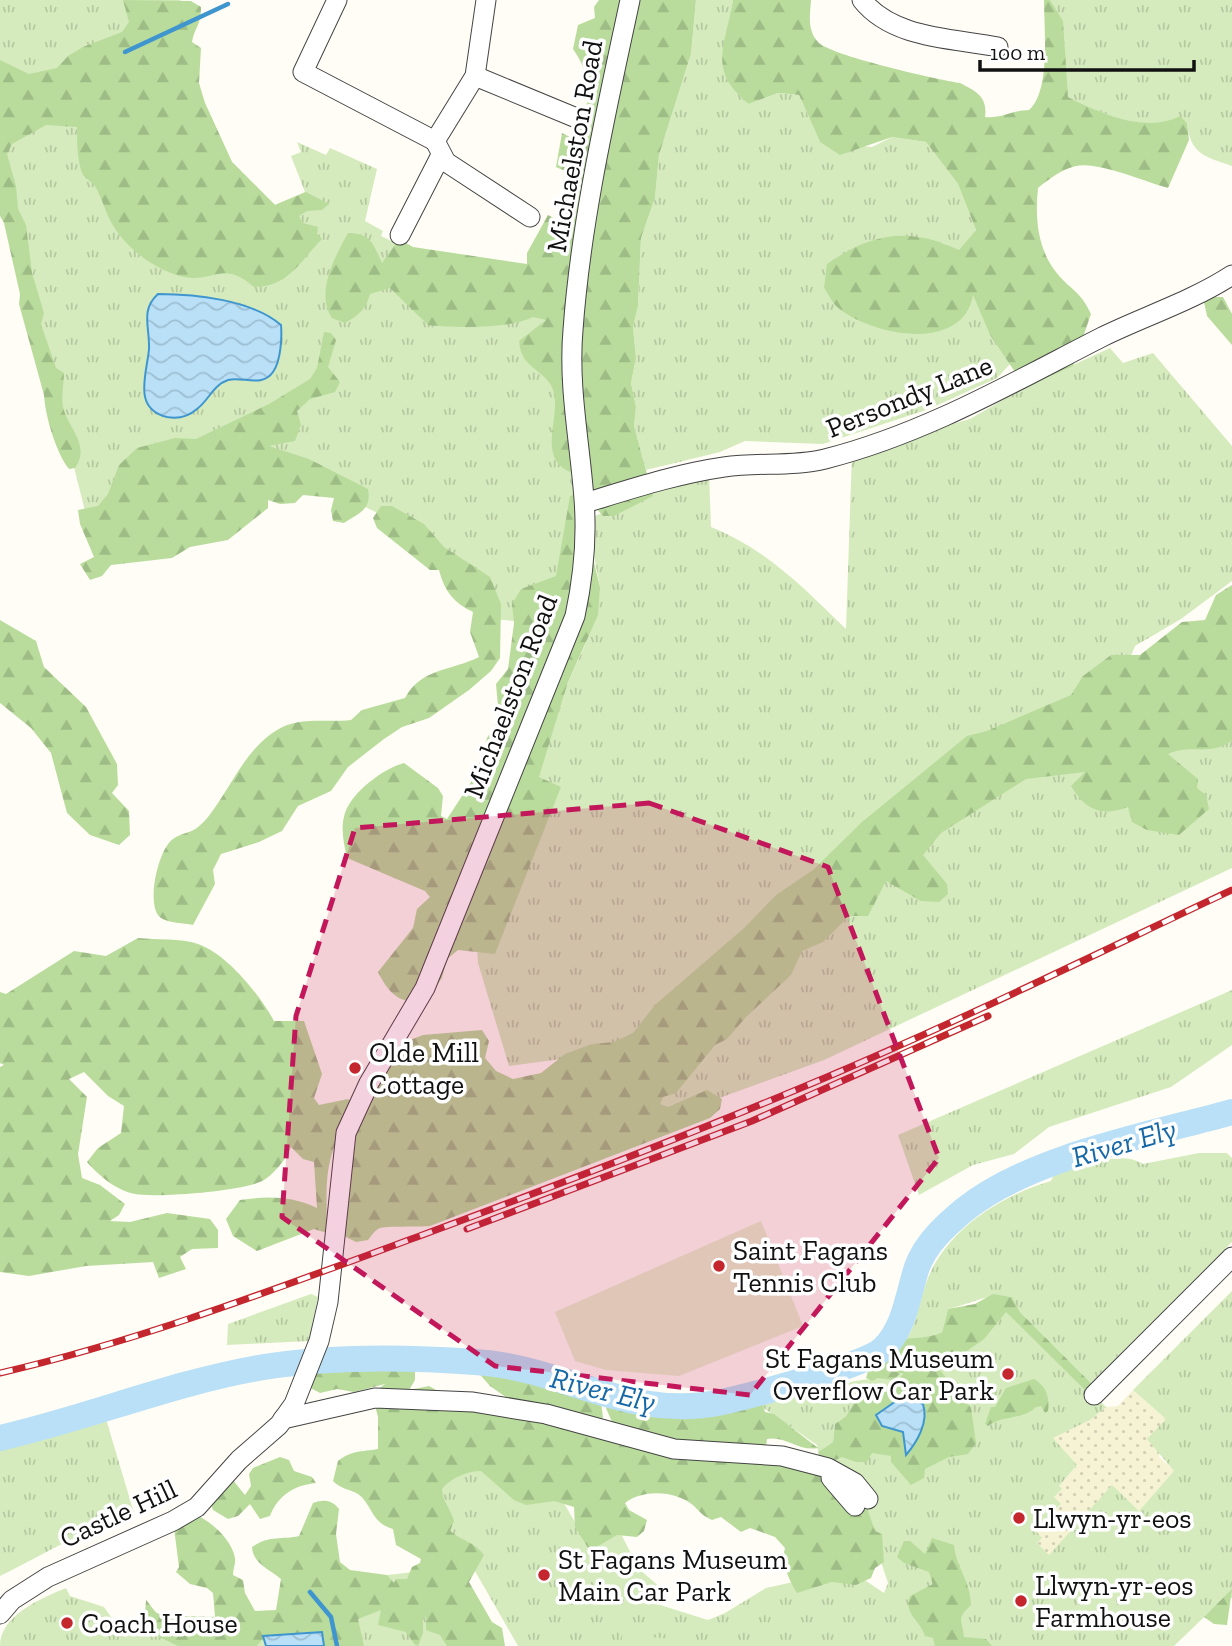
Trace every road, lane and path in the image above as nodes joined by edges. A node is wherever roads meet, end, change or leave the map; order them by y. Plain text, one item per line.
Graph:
1 (337, 0) edge
2 (486, 0) edge
3 (630, 0) edge
4 (862, 0) edge
5 (998, 47) dead end
6 (475, 76) junction
7 (574, 117) dead end
8 (438, 148) junction
9 (530, 216) dead end
10 (400, 235) dead end
11 (1232, 275) edge
12 (585, 503) junction
13 (1232, 1257) edge
14 (302, 1387) joint
15 (1094, 1395) dead end
16 (283, 1419) junction
17 (862, 1503) dead end
18 (0, 1614) edge

1 - 8 street
2 - 6 street
3 - 12 street, Michaelston Road
4 - 5 street
6 - 7 street
6 - 8 street
8 - 9 street
8 - 10 street
11 - 12 street, Persondy Lane
12 - 14 street, Michaelston Road
13 - 15 street
14 - 16 street, Castle Hill
16 - 17 street
16 - 18 street, Castle Hill

